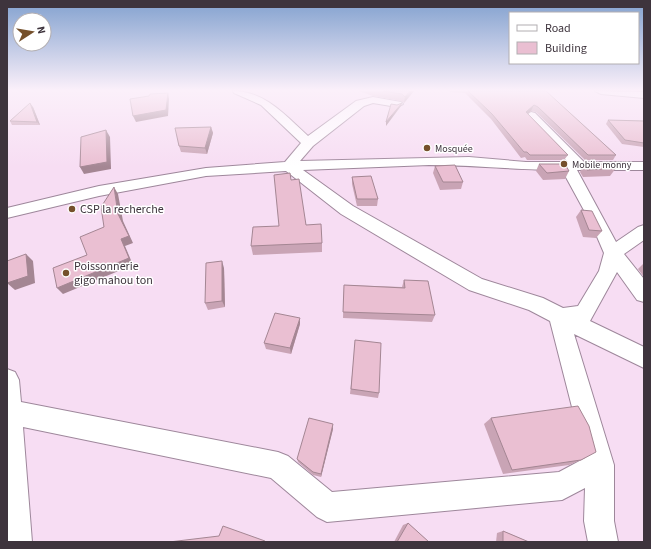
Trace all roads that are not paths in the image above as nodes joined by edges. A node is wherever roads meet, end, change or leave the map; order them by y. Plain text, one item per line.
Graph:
1 (531, 116) edge
2 (280, 117) edge
3 (344, 117) edge
4 (308, 143) junction
5 (573, 165) junction
6 (289, 166) junction
7 (644, 166) edge
8 (7, 213) edge
9 (644, 231) edge
10 (613, 253) junction
11 (644, 294) edge
12 (559, 317) junction
13 (642, 355) edge
14 (7, 380) edge
15 (9, 412) junction
16 (600, 465) junction
17 (18, 542) edge
18 (603, 542) edge

1 - 5 street
2 - 4 street
3 - 4 street
4 - 6 street
5 - 6 street
5 - 7 street
5 - 10 street
6 - 8 street
6 - 12 street
9 - 10 street
10 - 11 street
10 - 12 street
12 - 13 street
12 - 16 street
14 - 15 street
15 - 16 street
15 - 17 street
16 - 18 street

